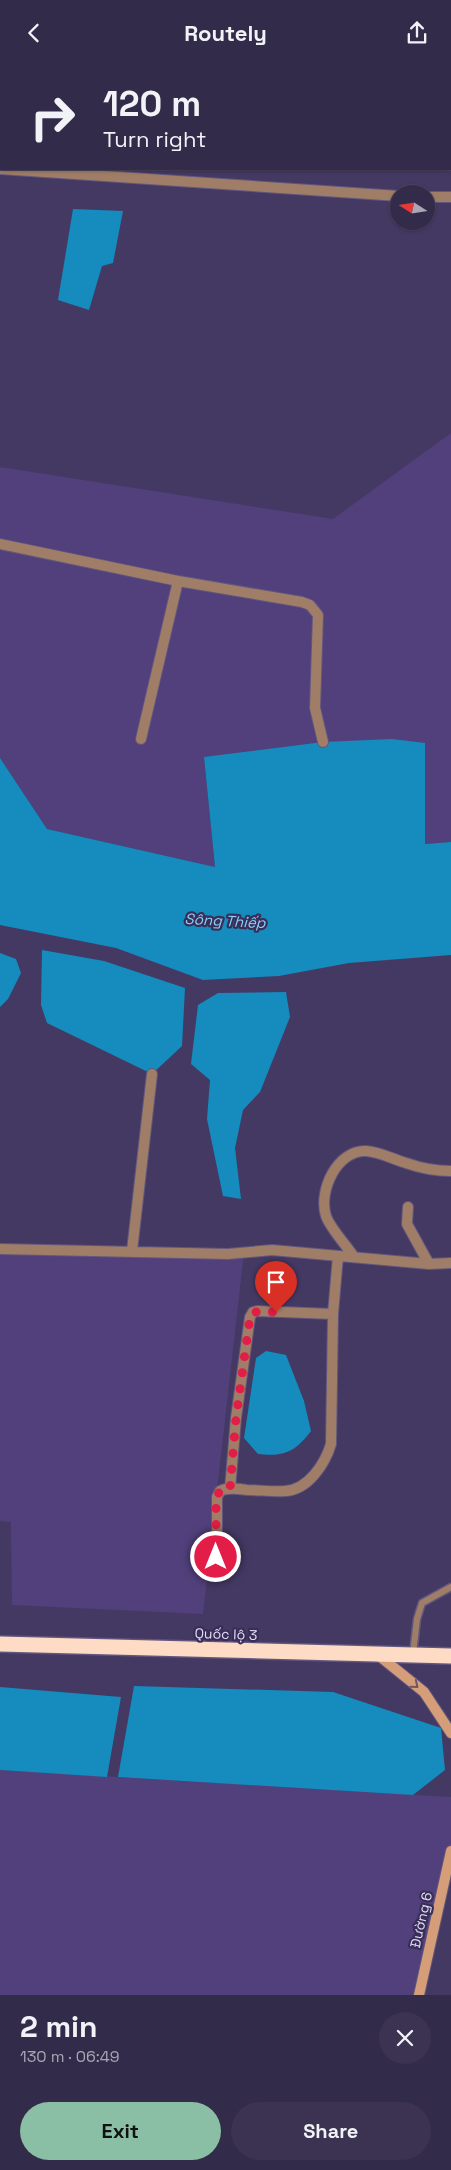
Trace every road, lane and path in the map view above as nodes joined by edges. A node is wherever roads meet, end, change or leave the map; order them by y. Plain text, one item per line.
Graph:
1 (15, 170) edge
2 (390, 195) edge
3 (435, 197) edge
4 (451, 197) edge
5 (0, 544) edge
6 (178, 581) junction
7 (141, 739) dead end
8 (323, 742) dead end
9 (152, 1074) dead end
10 (451, 1171) edge
11 (408, 1207) dead end
12 (0, 1249) edge
13 (132, 1251) junction
14 (338, 1256) junction
15 (354, 1257) junction
16 (451, 1263) edge
17 (429, 1264) junction
18 (333, 1314) junction
19 (230, 1489) junction
20 (216, 1557) dead end
21 (451, 1587) edge
22 (0, 1644) edge
23 (377, 1654) junction
24 (413, 1655) junction
25 (451, 1656) edge
26 (451, 1733) edge
27 (451, 1851) edge
28 (419, 1995) edge

1 - 2 street
3 - 4 street
5 - 6 street
6 - 7 street
6 - 8 street
9 - 13 street
10 - 15 street
11 - 17 street
12 - 13 street
13 - 14 street
14 - 15 street
14 - 18 street
15 - 17 street
16 - 17 street
18 - 19 street
18 - 19 street
19 - 20 street
21 - 24 lane
22 - 23 highway, Quốc lộ 3
23 - 24 highway, Quốc lộ 3
23 -> 26 main road
24 - 25 highway, Quốc lộ 3
27 - 28 main road, Đường 6

